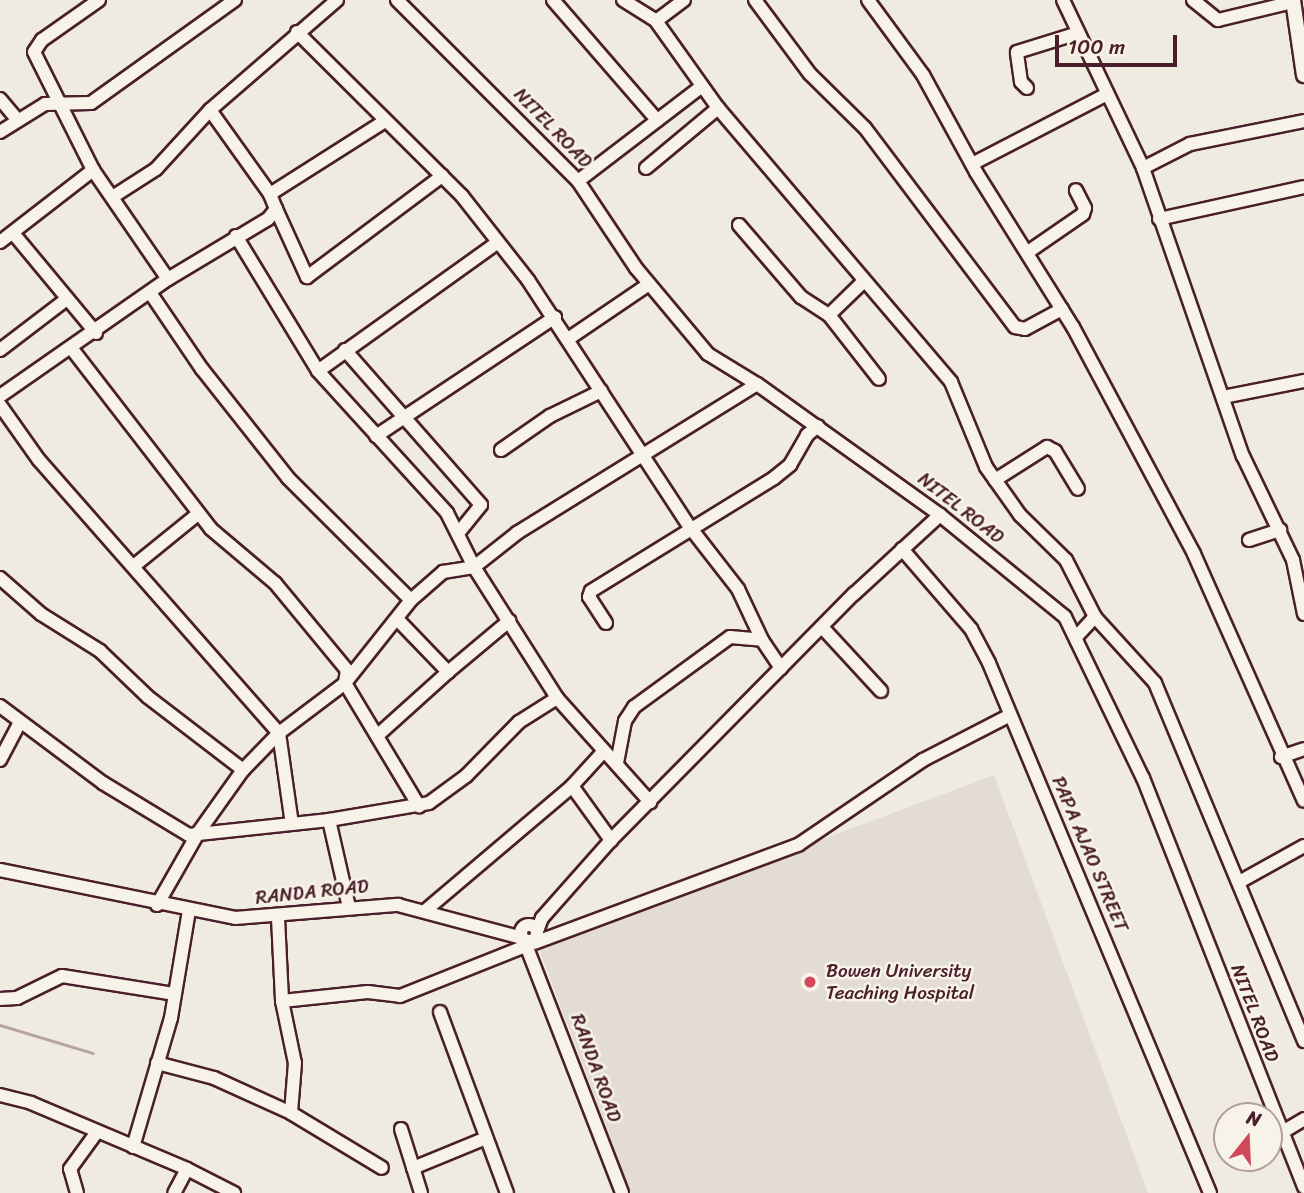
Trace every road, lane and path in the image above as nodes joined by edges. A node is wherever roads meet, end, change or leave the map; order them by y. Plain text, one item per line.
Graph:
1 (99, 0) edge
2 (235, 0) edge
3 (337, 0) edge
4 (397, 0) edge
5 (553, 0) edge
6 (623, 0) edge
7 (684, 0) edge
8 (755, 0) edge
9 (868, 0) edge
10 (1063, 0) edge
11 (1193, 0) edge
12 (1293, 1) edge
13 (656, 20) junction
14 (297, 32) junction
15 (1078, 33) junction
16 (1304, 75) edge
17 (701, 87) junction
18 (1027, 88) dead end
19 (1107, 94) junction
20 (0, 99) edge
21 (60, 105) junction
22 (718, 108) junction
23 (210, 110) junction
24 (16, 118) junction
25 (657, 120) junction
26 (385, 121) junction
27 (1304, 121) edge
28 (0, 132) edge
29 (972, 164) junction
30 (646, 168) dead end
31 (1143, 168) junction
32 (93, 170) junction
33 (442, 176) junction
34 (578, 181) junction
35 (1304, 187) edge
36 (1076, 190) dead end
37 (270, 194) junction
38 (114, 196) junction
39 (276, 209) junction
40 (1159, 219) junction
41 (739, 225) dead end
42 (13, 233) junction
43 (236, 236) junction
44 (0, 242) edge
45 (498, 242) junction
46 (1028, 252) junction
47 (168, 279) junction
48 (864, 281) junction
49 (649, 285) junction
50 (151, 294) junction
51 (67, 299) junction
52 (1062, 309) junction
53 (829, 314) junction
54 (555, 317) junction
55 (96, 333) junction
56 (568, 339) junction
57 (72, 349) junction
58 (0, 350) edge
59 (345, 350) junction
60 (318, 371) junction
61 (879, 379) dead end
62 (1304, 381) edge
63 (757, 383) junction
64 (601, 391) junction
65 (0, 396) edge
66 (1223, 397) junction
67 (0, 405) edge
68 (403, 416) junction
69 (818, 426) junction
70 (376, 436) junction
71 (501, 450) dead end
72 (644, 457) junction
73 (995, 480) junction
74 (1078, 489) dead end
75 (199, 513) junction
76 (940, 515) junction
77 (689, 526) junction
78 (1280, 530) junction
79 (458, 533) junction
80 (1249, 540) dead end
81 (902, 549) junction
82 (135, 565) junction
83 (474, 567) junction
84 (0, 578) edge
85 (411, 600) junction
86 (1304, 614) edge
87 (1096, 617) junction
88 (399, 621) junction
89 (509, 621) junction
90 (606, 623) dead end
91 (822, 627) junction
92 (1077, 635) junction
93 (762, 640) junction
94 (781, 668) junction
95 (447, 672) junction
96 (345, 683) junction
97 (881, 691) dead end
98 (557, 698) junction
99 (0, 706) edge
100 (1010, 715) junction
101 (20, 722) junction
102 (279, 733) junction
103 (378, 735) junction
104 (1304, 749) edge
105 (604, 751) junction
106 (1281, 757) junction
107 (0, 760) edge
108 (617, 763) junction
109 (243, 770) junction
110 (572, 786) junction
111 (1304, 800) edge
112 (650, 802) junction
113 (419, 806) junction
114 (329, 820) junction
115 (292, 824) junction
116 (198, 833) junction
117 (611, 840) junction
118 (1304, 846) edge
119 (0, 870) edge
120 (1241, 881) junction
121 (157, 905) junction
122 (349, 907) junction
123 (426, 910) junction
124 (189, 911) junction
125 (278, 918) junction
126 (530, 938) junction
127 (174, 994) junction
128 (0, 999) edge
129 (282, 1001) junction
130 (440, 1012) dead end
131 (1304, 1041) edge
132 (157, 1063) junction
133 (2, 1100) edge
134 (1269, 1102) edge
135 (291, 1113) junction
136 (1304, 1119) edge
137 (401, 1129) dead end
138 (97, 1132) junction
139 (1283, 1132) edge
140 (486, 1138) junction
141 (1283, 1138) edge
142 (134, 1147) junction
143 (382, 1168) dead end
144 (413, 1168) junction
145 (187, 1169) junction
146 (1304, 1187) edge
147 (77, 1193) edge
148 (174, 1193) edge
149 (234, 1193) edge
150 (421, 1193) edge
151 (507, 1193) edge
152 (622, 1193) edge
153 (1210, 1193) edge

1 - 21 street
2 - 21 street
3 - 14 street
4 - 34 street, NITEL ROAD
5 - 25 street
6 - 13 street
7 - 13 street
8 - 52 street
9 - 29 street
10 - 15 street
11 - 12 street
12 - 16 main road
13 - 17 street
14 - 23 street
14 - 26 street
15 - 18 street
15 - 19 street
17 - 22 street
17 - 25 street
19 - 29 street
19 - 31 street
20 - 24 street
21 - 24 street
21 - 32 street
22 - 30 street
22 - 48 street
23 - 37 street
23 - 38 street
24 - 28 street
25 - 34 street
26 - 33 street
26 - 37 street
27 - 31 street
29 - 46 street
31 - 40 street
32 - 38 street
32 - 42 street
33 - 39 street
33 - 45 street
34 - 49 street, NITEL ROAD
35 - 40 street
36 - 46 street
37 - 39 street
38 - 47 street
39 - 43 street
40 - 66 street
41 - 53 street
42 - 44 street
42 - 51 street
43 - 47 street
43 - 60 street
45 - 54 street
45 - 59 street
46 - 52 street
47 - 50 street
48 - 53 street
48 - 73 street
49 - 56 street
49 - 63 street, NITEL ROAD
50 - 55 street
50 - 85 street
51 - 55 street
51 - 58 street
52 - 106 street
53 - 61 street
54 - 56 street
54 - 68 street
55 - 57 street
56 - 64 street
57 - 65 street
57 - 75 street
59 - 60 street
59 - 68 street
60 - 70 street
62 - 66 street
63 - 69 street, NITEL ROAD
63 - 72 street
64 - 71 street
64 - 72 street
66 - 78 street
67 - 82 street
68 - 70 street
68 - 79 street
69 - 76 street, NITEL ROAD
69 - 77 street
70 - 79 street
72 - 77 street
72 - 83 street
73 - 74 street
73 - 87 street
75 - 82 street
75 - 96 street
76 - 81 street
76 - 92 street, NITEL ROAD
77 - 90 street
77 - 93 street
78 - 80 street
78 - 86 street
79 - 83 street
81 - 91 street
81 - 100 street, PAPA AJAO STREET
82 - 102 street
83 - 85 street
83 - 89 street
84 - 109 street
85 - 88 street
87 - 92 street
87 - 120 street
88 - 95 street
88 - 96 street
89 - 95 street
89 - 98 street
91 - 94 street
91 - 97 street
92 - 134 street, NITEL ROAD
93 - 94 street
93 - 108 street
94 - 112 street
95 - 103 street
96 - 102 street
96 - 103 street
98 - 105 street
98 - 113 street
99 - 101 street
100 - 126 street
100 - 153 street, PAPA AJAO STREET
101 - 107 street
101 - 116 street
102 - 109 street
102 - 115 street
103 - 113 street
104 - 106 street
105 - 108 street
105 - 110 street
106 - 111 street
108 - 112 street
109 - 116 street
110 - 117 street
110 - 123 street
112 - 117 street
113 - 114 street
114 - 115 street
114 - 122 street
115 - 116 street
116 - 121 street
117 - 126 street
118 - 120 street
119 - 121 street, RANDA ROAD
120 - 131 street
121 - 124 street, RANDA ROAD
122 - 123 street, RANDA ROAD
122 - 125 street, RANDA ROAD
123 - 126 street, RANDA ROAD
124 - 125 street, RANDA ROAD
124 - 127 street
125 - 129 street
126 - 129 street
126 - 152 street, RANDA ROAD
127 - 128 street
127 - 132 street
129 - 135 street
130 - 140 street
132 - 135 street
132 - 142 street
133 - 138 street
135 - 143 street
136 - 139 street
137 - 144 street
138 - 142 street
138 - 147 street
140 - 144 street
140 - 151 street
141 - 146 street, NITEL ROAD
142 - 145 street
144 - 150 street
145 - 148 street
145 - 149 street

